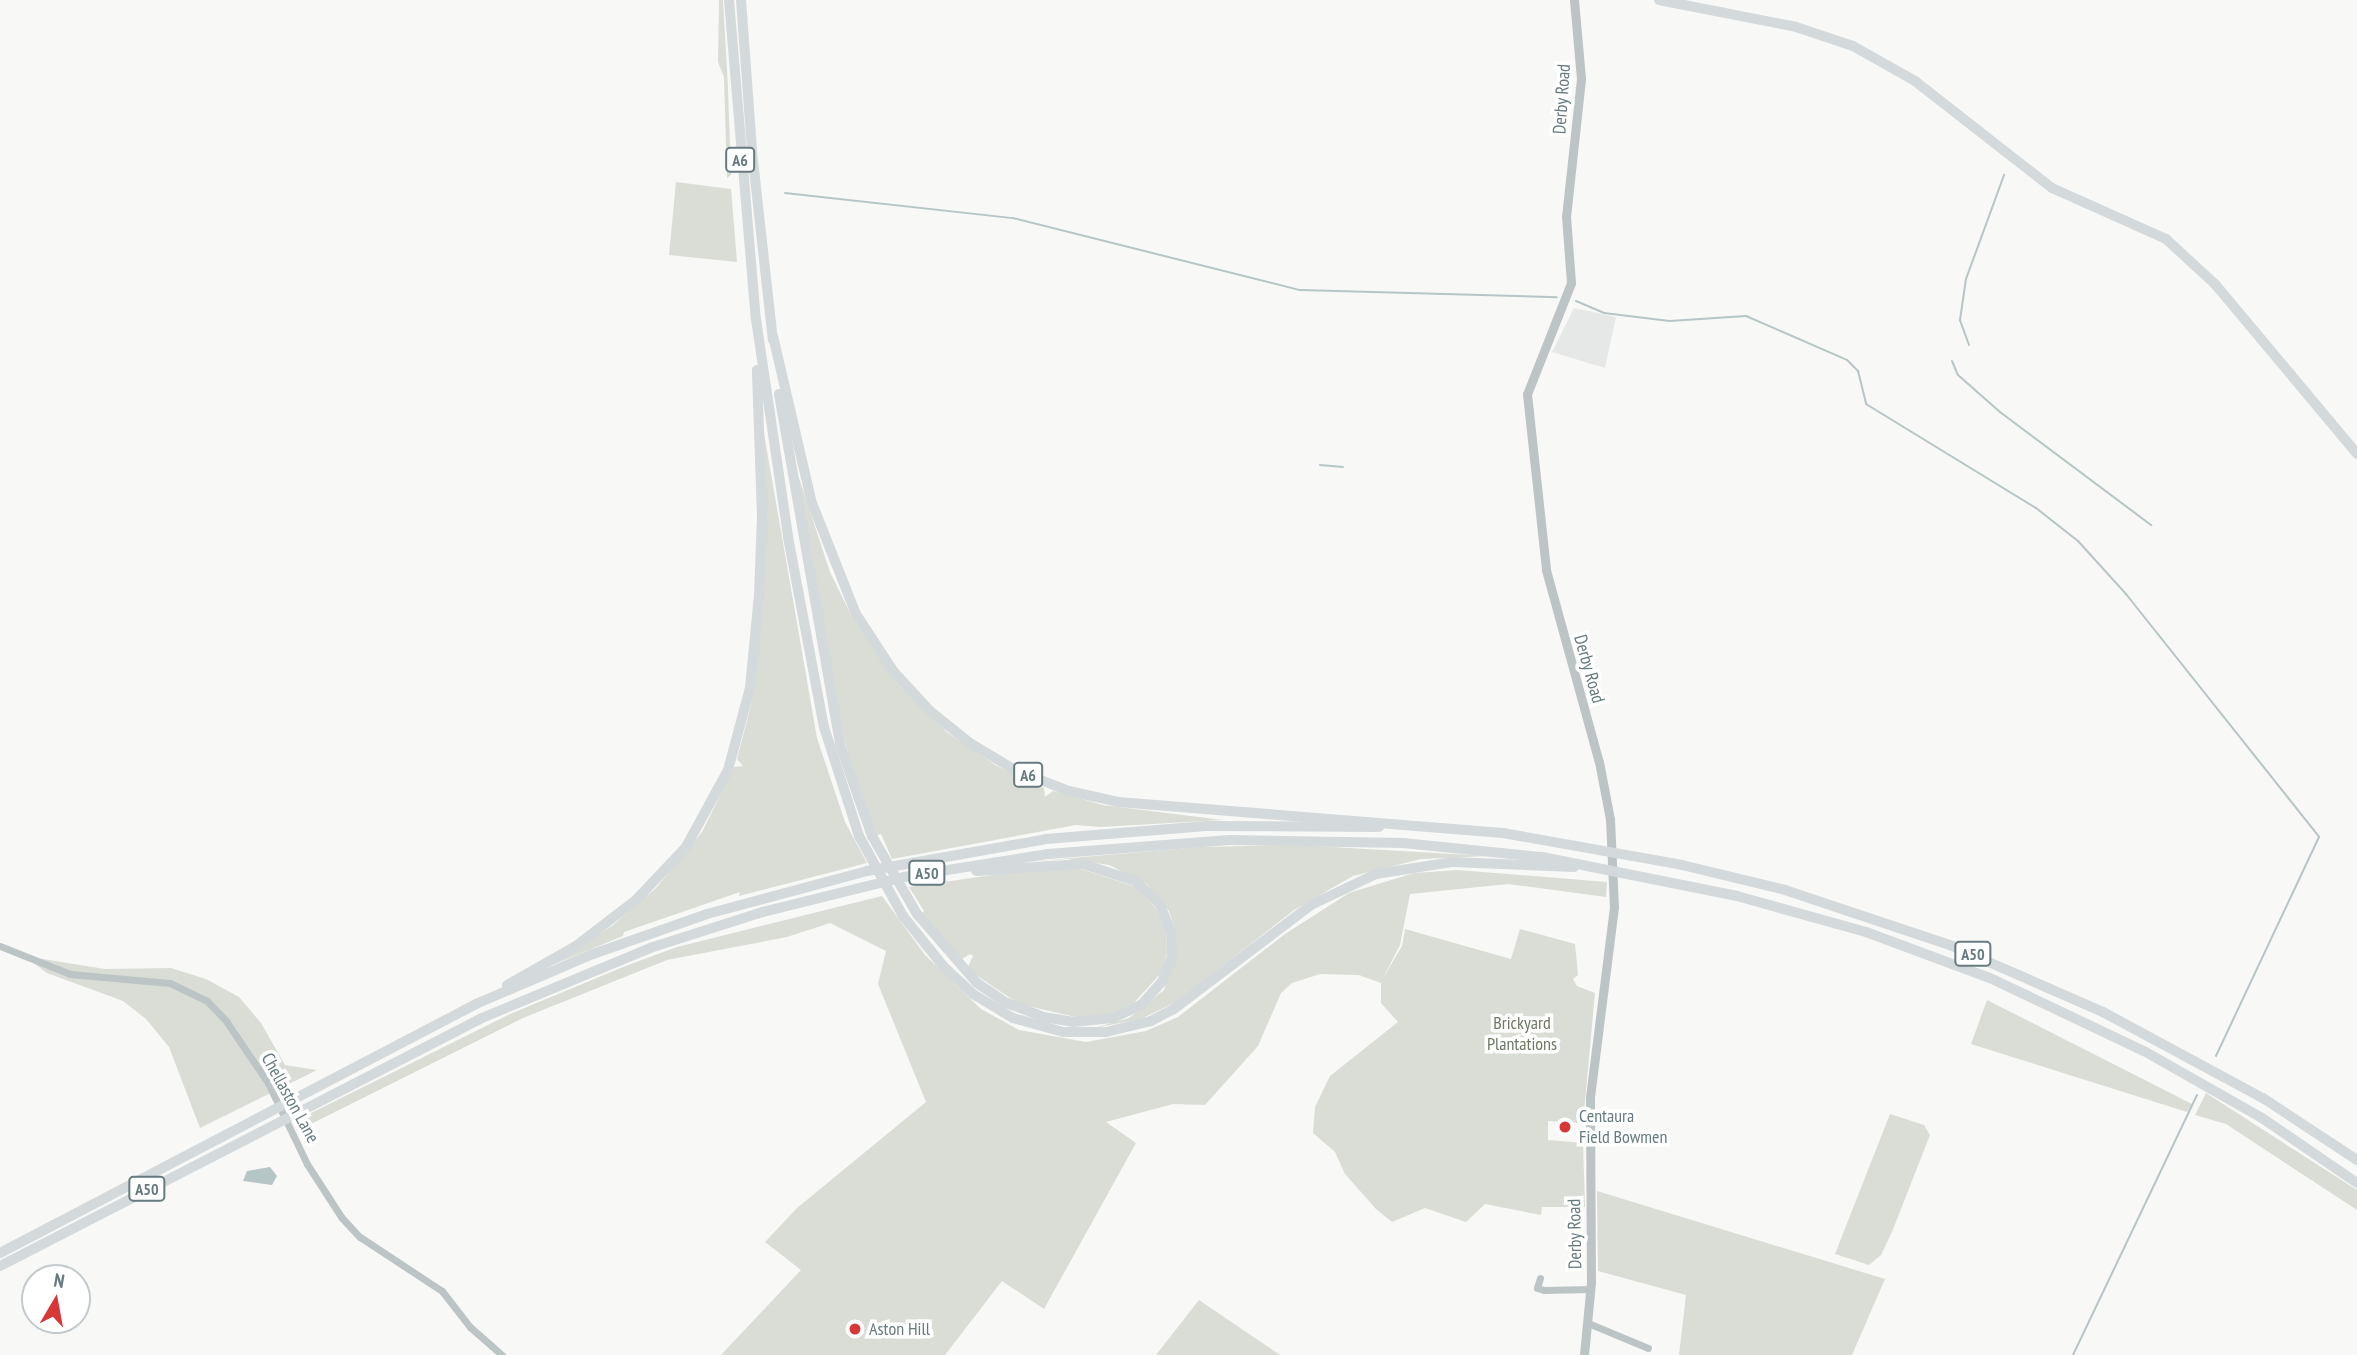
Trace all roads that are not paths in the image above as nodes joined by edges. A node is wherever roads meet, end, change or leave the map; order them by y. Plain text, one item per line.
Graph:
1 (729, 0) edge
2 (741, 0) edge
3 (1574, 0) edge
4 (1659, 0) edge
5 (756, 319) junction
6 (773, 336) junction
7 (2357, 454) edge
8 (1553, 842) junction
9 (1602, 868) junction
10 (904, 877) junction
11 (0, 946) edge
12 (478, 1003) junction
13 (2357, 1160) edge
14 (2357, 1183) edge
15 (0, 1253) edge
16 (0, 1266) edge
17 (1540, 1278) dead end
18 (1591, 1289) junction
19 (1588, 1323) junction
20 (1648, 1348) dead end
21 (502, 1355) edge
22 (1584, 1355) edge

1 - 5 highway, A6
2 - 6 highway, A6
3 - 18 street, Derby Road
4 - 7 main road
5 - 9 highway, A6
5 - 12 highway
6 - 8 highway, A6
6 - 10 highway
8 - 12 highway, A50
8 - 13 highway, A50
9 - 10 highway, A50
9 - 14 highway, A50
10 - 16 highway, A50
11 - 21 street, Chellaston Lane
12 - 15 highway, A50
17 - 18 street
18 - 19 street, Derby Road
19 - 20 street
19 - 22 street, Derby Road

